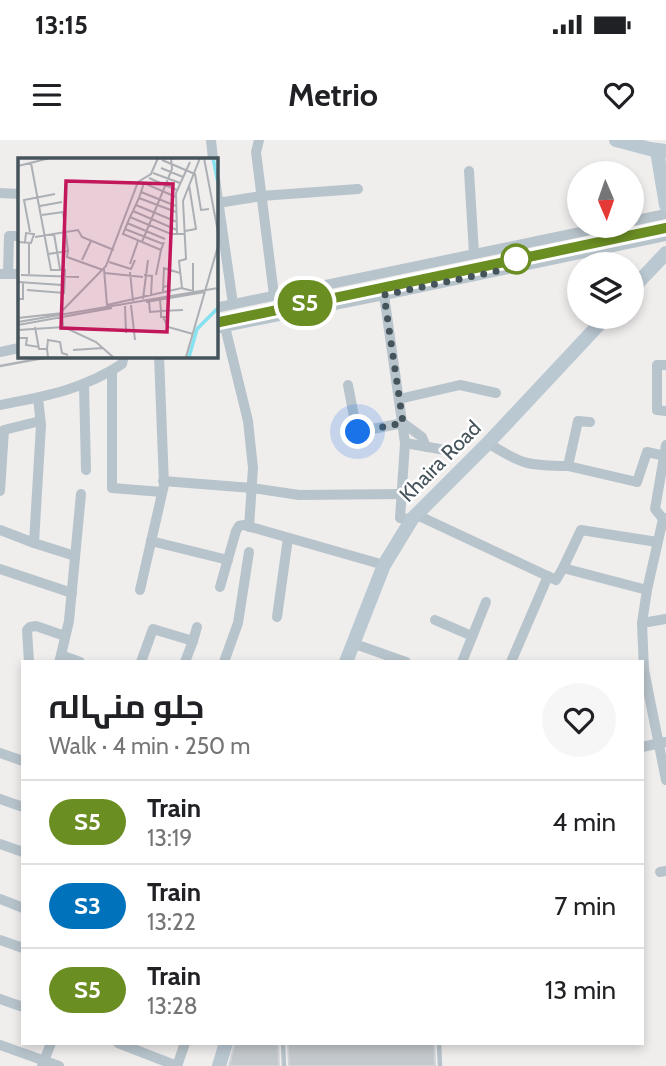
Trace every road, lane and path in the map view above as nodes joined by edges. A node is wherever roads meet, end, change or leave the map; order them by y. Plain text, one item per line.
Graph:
1 (211, 140) edge
2 (259, 140) edge
3 (616, 140) edge
4 (656, 148) edge
5 (213, 158) edge
6 (469, 170) dead end
7 (358, 189) dead end
8 (0, 193) edge
9 (18, 194) edge
10 (217, 195) edge
11 (261, 196) junction
12 (218, 203) junction
13 (666, 205) edge
14 (666, 214) edge
15 (644, 219) edge
16 (567, 235) edge
17 (18, 236) edge
18 (666, 236) edge
19 (666, 253) edge
20 (474, 254) junction
21 (9, 274) edge
22 (644, 276) edge
23 (274, 295) junction
24 (384, 295) junction
25 (233, 304) junction
26 (217, 307) edge
27 (220, 328) edge
28 (595, 329) edge
29 (18, 348) edge
30 (0, 352) edge
31 (124, 357) edge
32 (159, 357) edge
33 (666, 365) edge
34 (112, 371) junction
35 (84, 385) junction
36 (348, 385) dead end
37 (496, 393) dead end
38 (38, 398) junction
39 (399, 399) junction
40 (0, 405) edge
41 (666, 411) edge
42 (40, 421) junction
43 (590, 422) dead end
44 (403, 423) junction
45 (405, 443) junction
46 (488, 443) junction
47 (666, 445) edge
48 (426, 447) junction
49 (451, 452) dead end
50 (665, 456) edge
51 (568, 466) junction
52 (86, 470) dead end
53 (163, 487) junction
54 (252, 488) junction
55 (0, 491) edge
56 (81, 494) dead end
57 (403, 494) junction
58 (414, 517) junction
59 (664, 519) edge
60 (249, 527) junction
61 (0, 530) edge
62 (288, 538) junction
63 (151, 541) junction
64 (657, 542) junction
65 (34, 543) junction
66 (249, 552) dead end
67 (75, 556) junction
68 (228, 560) junction
69 (384, 565) junction
70 (563, 568) junction
71 (0, 569) edge
72 (548, 576) junction
73 (220, 587) dead end
74 (140, 590) dead end
75 (647, 590) junction
76 (72, 593) junction
77 (486, 602) dead end
78 (277, 617) dead end
79 (666, 619) edge
80 (435, 620) dead end
81 (642, 623) junction
82 (197, 627) dead end
83 (65, 636) junction
84 (472, 636) junction
85 (193, 641) junction
86 (352, 643) junction
87 (60, 658) edge
88 (29, 660) edge
89 (142, 660) edge
90 (187, 660) edge
91 (225, 660) edge
92 (347, 660) edge
93 (400, 660) edge
94 (463, 660) edge
95 (512, 660) edge
96 (644, 660) edge
97 (644, 670) edge
98 (663, 743) edge
99 (644, 747) edge
100 (0, 753) edge
101 (21, 757) edge
102 (666, 779) edge
103 (0, 799) edge
104 (21, 806) edge
105 (0, 844) edge
106 (21, 851) edge
107 (0, 899) edge
108 (21, 907) edge
109 (0, 940) edge
110 (21, 947) edge
111 (0, 999) edge
112 (21, 1006) edge
113 (0, 1045) edge
114 (50, 1045) edge
115 (123, 1045) edge
116 (184, 1045) edge
117 (225, 1045) edge
118 (283, 1045) edge
119 (439, 1045) edge
120 (43, 1063) edge
121 (59, 1066) edge
122 (219, 1066) edge
123 (284, 1066) edge
124 (440, 1066) edge

1 - 5 street
2 - 11 street
3 - 4 street
4 - 13 street
6 - 20 street
7 - 11 street
8 - 9 street
10 - 12 street
11 - 12 street
11 - 23 street
12 - 25 street
14 - 15 street
16 - 20 street
17 - 21 street
18 - 24 street
19 - 22 street
20 - 23 street
23 - 25 street
24 - 27 street
24 - 39 street
25 - 26 street
27 - 54 street
28 - 46 street, Khaira Road
29 - 30 street
31 - 34 street
32 - 53 street
33 - 41 street
34 - 35 street
34 - 53 street
35 - 38 street
35 - 52 street
36 - 44 street
37 - 39 street
38 - 40 street
38 - 42 street
39 - 44 street
42 - 55 street
42 - 65 street
43 - 51 street
44 - 45 street
44 - 48 street
45 - 48 street
45 - 57 street
46 - 51 street
46 - 58 street, Khaira Road
47 - 50 street
48 - 49 street
50 - 51 street
50 - 59 street
53 - 54 street
53 - 63 street
54 - 57 street
54 - 60 street
56 - 67 street
57 - 58 street
58 - 69 street, Khaira Road
58 - 72 street
59 - 64 street
60 - 62 street
60 - 68 street
61 - 65 street
62 - 69 street
62 - 78 street
63 - 68 street
63 - 74 street
64 - 70 street
64 - 75 street
65 - 67 street
66 - 91 street
67 - 76 street
68 - 73 street
69 - 86 street, Khaira Road
70 - 72 street
70 - 75 street
71 - 76 street
72 - 95 street
75 - 81 street
76 - 83 street
77 - 84 street
79 - 81 street
80 - 84 street
81 - 96 street
82 - 85 street
83 - 87 street
83 - 88 street
84 - 94 street
85 - 89 street
85 - 90 street
86 - 92 street, Khaira Road
86 - 93 street
97 - 98 street
98 - 99 street
98 - 102 street
100 - 101 street
103 - 104 street
105 - 106 street
107 - 108 street
109 - 110 street
111 - 112 street
113 - 120 street
114 - 120 street
115 - 116 street
117 - 122 street
118 - 123 lane
119 - 124 lane
120 - 121 street

